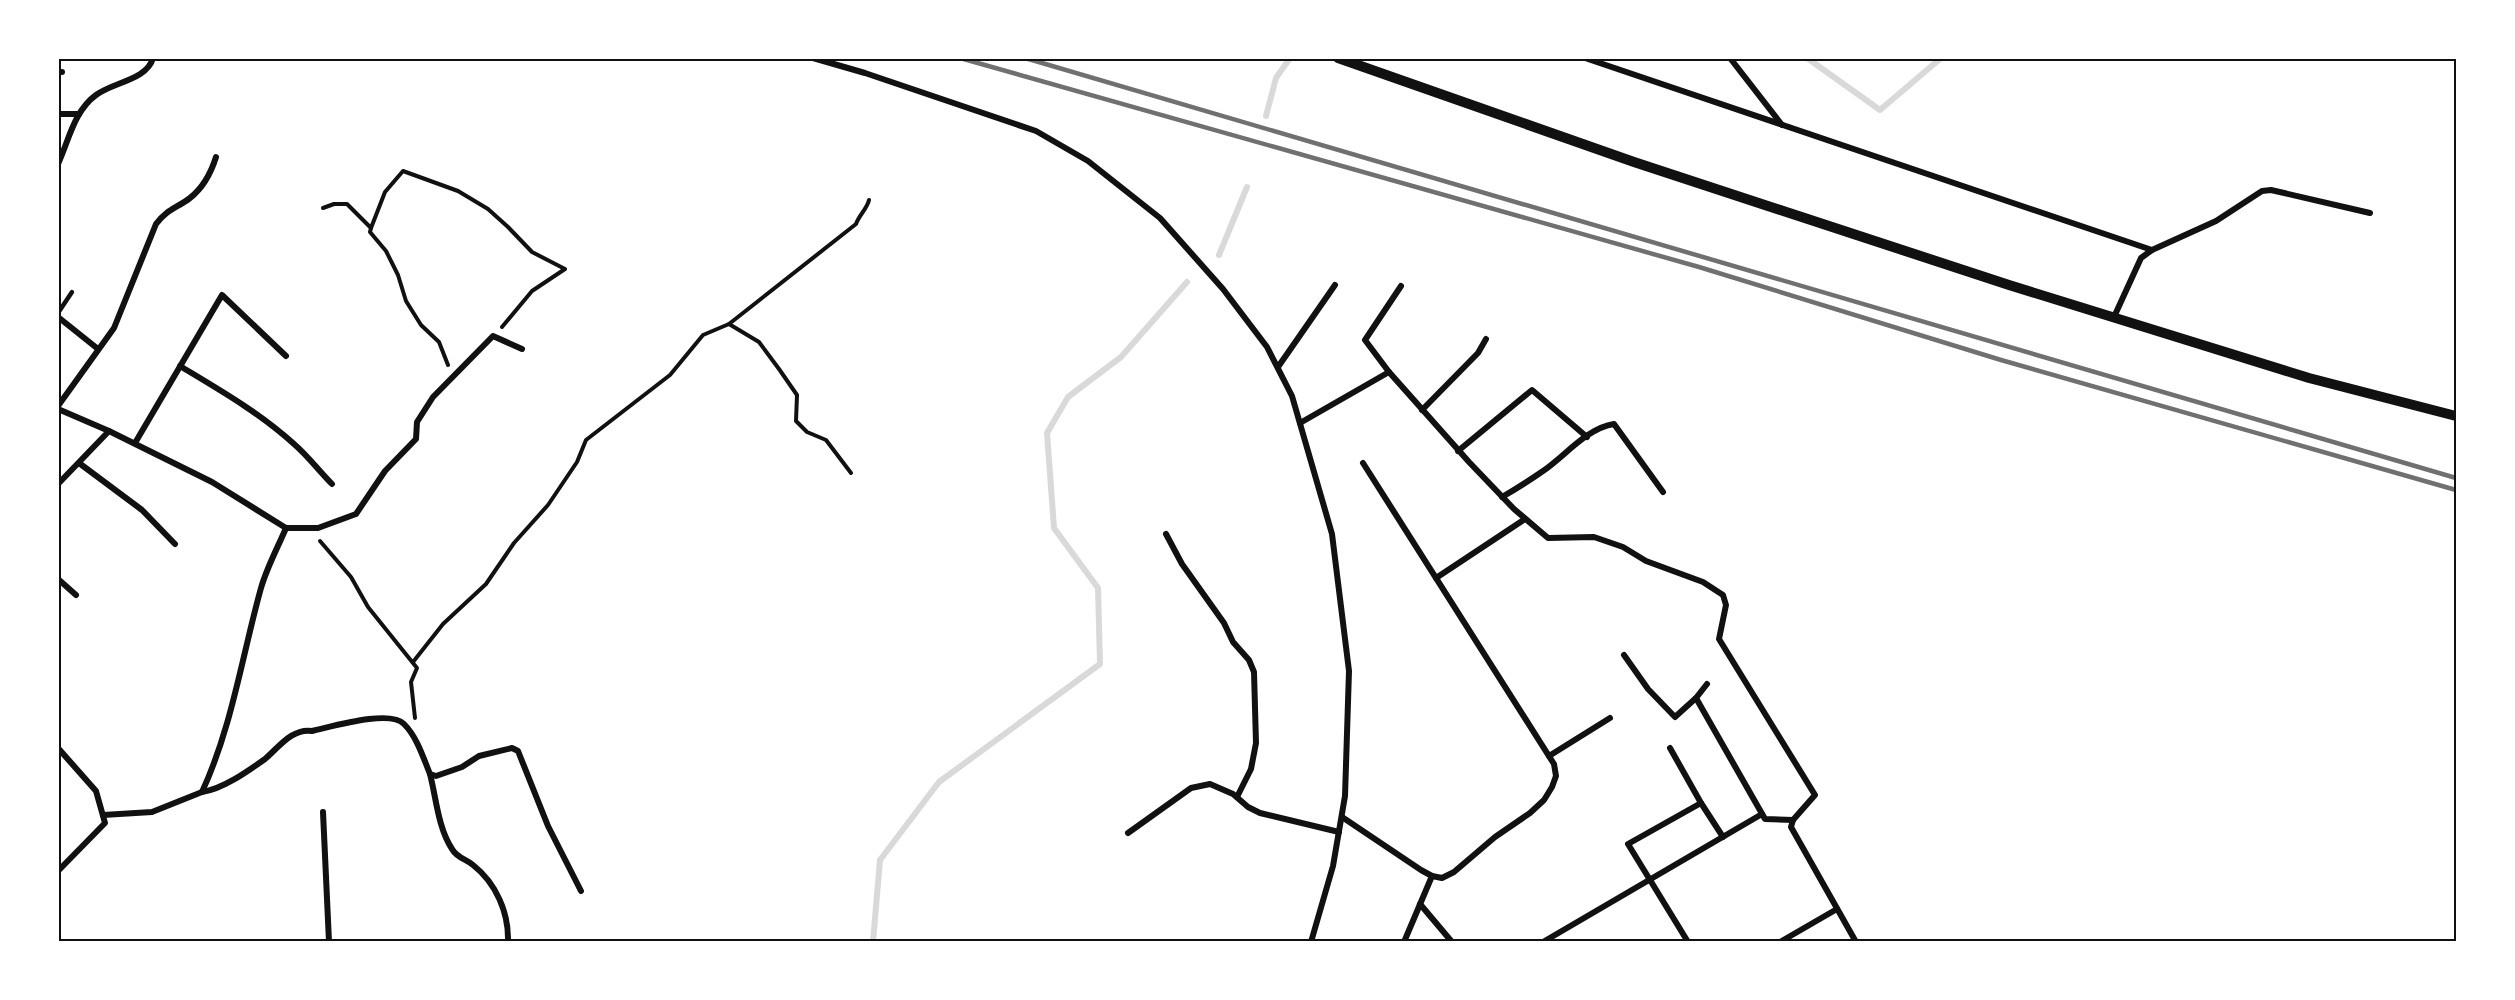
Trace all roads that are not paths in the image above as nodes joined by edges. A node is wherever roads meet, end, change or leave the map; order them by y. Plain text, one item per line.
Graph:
1 (153, 58) edge
2 (813, 58) edge
3 (1338, 58) edge
4 (1585, 58) edge
5 (1730, 58) edge
6 (58, 114) edge
7 (79, 114) junction
8 (1783, 125) junction
9 (216, 158) dead end
10 (58, 164) edge
11 (2370, 213) dead end
12 (2151, 250) junction
13 (1335, 285) dead end
14 (1401, 286) dead end
15 (72, 292) dead end
16 (58, 315) edge
17 (2114, 317) junction
18 (1486, 339) dead end
19 (522, 349) dead end
20 (98, 350) junction
21 (286, 356) dead end
22 (180, 366) junction
23 (1278, 368) junction
24 (1389, 372) junction
25 (58, 408) edge
26 (1422, 410) junction
27 (2457, 416) edge
28 (1300, 423) junction
29 (110, 431) junction
30 (1587, 436) junction
31 (135, 443) junction
32 (1458, 451) junction
33 (79, 463) junction
34 (1363, 464) dead end
35 (58, 484) edge
36 (332, 484) dead end
37 (1663, 492) dead end
38 (1502, 497) junction
39 (1525, 519) junction
40 (286, 528) junction
41 (1166, 534) dead end
42 (176, 544) dead end
43 (1436, 578) junction
44 (58, 579) edge
45 (76, 595) dead end
46 (1624, 655) dead end
47 (1707, 684) dead end
48 (1696, 698) junction
49 (1610, 718) dead end
50 (58, 748) edge
51 (1670, 748) dead end
52 (1549, 756) junction
53 (430, 774) junction
54 (202, 792) junction
55 (1237, 797) junction
56 (1701, 803) junction
57 (323, 812) dead end
58 (1762, 814) junction
59 (103, 815) junction
60 (1342, 817) junction
61 (1793, 820) junction
62 (1339, 832) junction
63 (1128, 834) dead end
64 (1723, 837) junction
65 (58, 871) edge
66 (1432, 876) junction
67 (1651, 880) junction
68 (581, 891) dead end
69 (1420, 904) junction
70 (1837, 909) junction
71 (329, 942) edge
72 (508, 942) edge
73 (1311, 942) edge
74 (1404, 942) edge
75 (1452, 942) edge
76 (1543, 942) edge
77 (1688, 942) edge
78 (1780, 942) edge
79 (1856, 942) edge

1 - 7 street
2 - 23 street
3 - 17 street
4 - 8 street
5 - 8 street
6 - 7 street
7 - 10 street
8 - 12 street
9 - 20 street
11 - 12 street
12 - 17 street
13 - 23 street
14 - 24 street
15 - 16 lane
16 - 20 street
17 - 27 street
18 - 26 street
19 - 40 street
20 - 25 street
21 - 22 street
22 - 31 street
22 - 36 street
23 - 28 street
24 - 26 street
24 - 28 street
25 - 29 street
26 - 32 street
28 - 60 street
29 - 31 street
29 - 33 street
30 - 32 street
30 - 37 street
30 - 38 street
31 - 40 street
32 - 38 street
33 - 35 street
33 - 42 street
34 - 43 street
38 - 39 street
39 - 43 street
39 - 61 street
40 - 54 street
41 - 55 street
43 - 52 street
44 - 45 street
46 - 48 street
47 - 48 street
48 - 58 street
49 - 52 street
50 - 59 street
51 - 56 street
52 - 66 street
53 - 54 street
53 - 68 street
53 - 72 street
54 - 59 street
55 - 62 street
55 - 63 street
56 - 64 street
56 - 67 street
57 - 71 street
58 - 61 street
58 - 64 street
59 - 65 street
60 - 62 street
60 - 66 street
61 - 70 street
62 - 73 street
64 - 67 street
66 - 69 street
67 - 76 street
67 - 77 street
69 - 74 street
69 - 75 street
70 - 78 street
70 - 79 street

